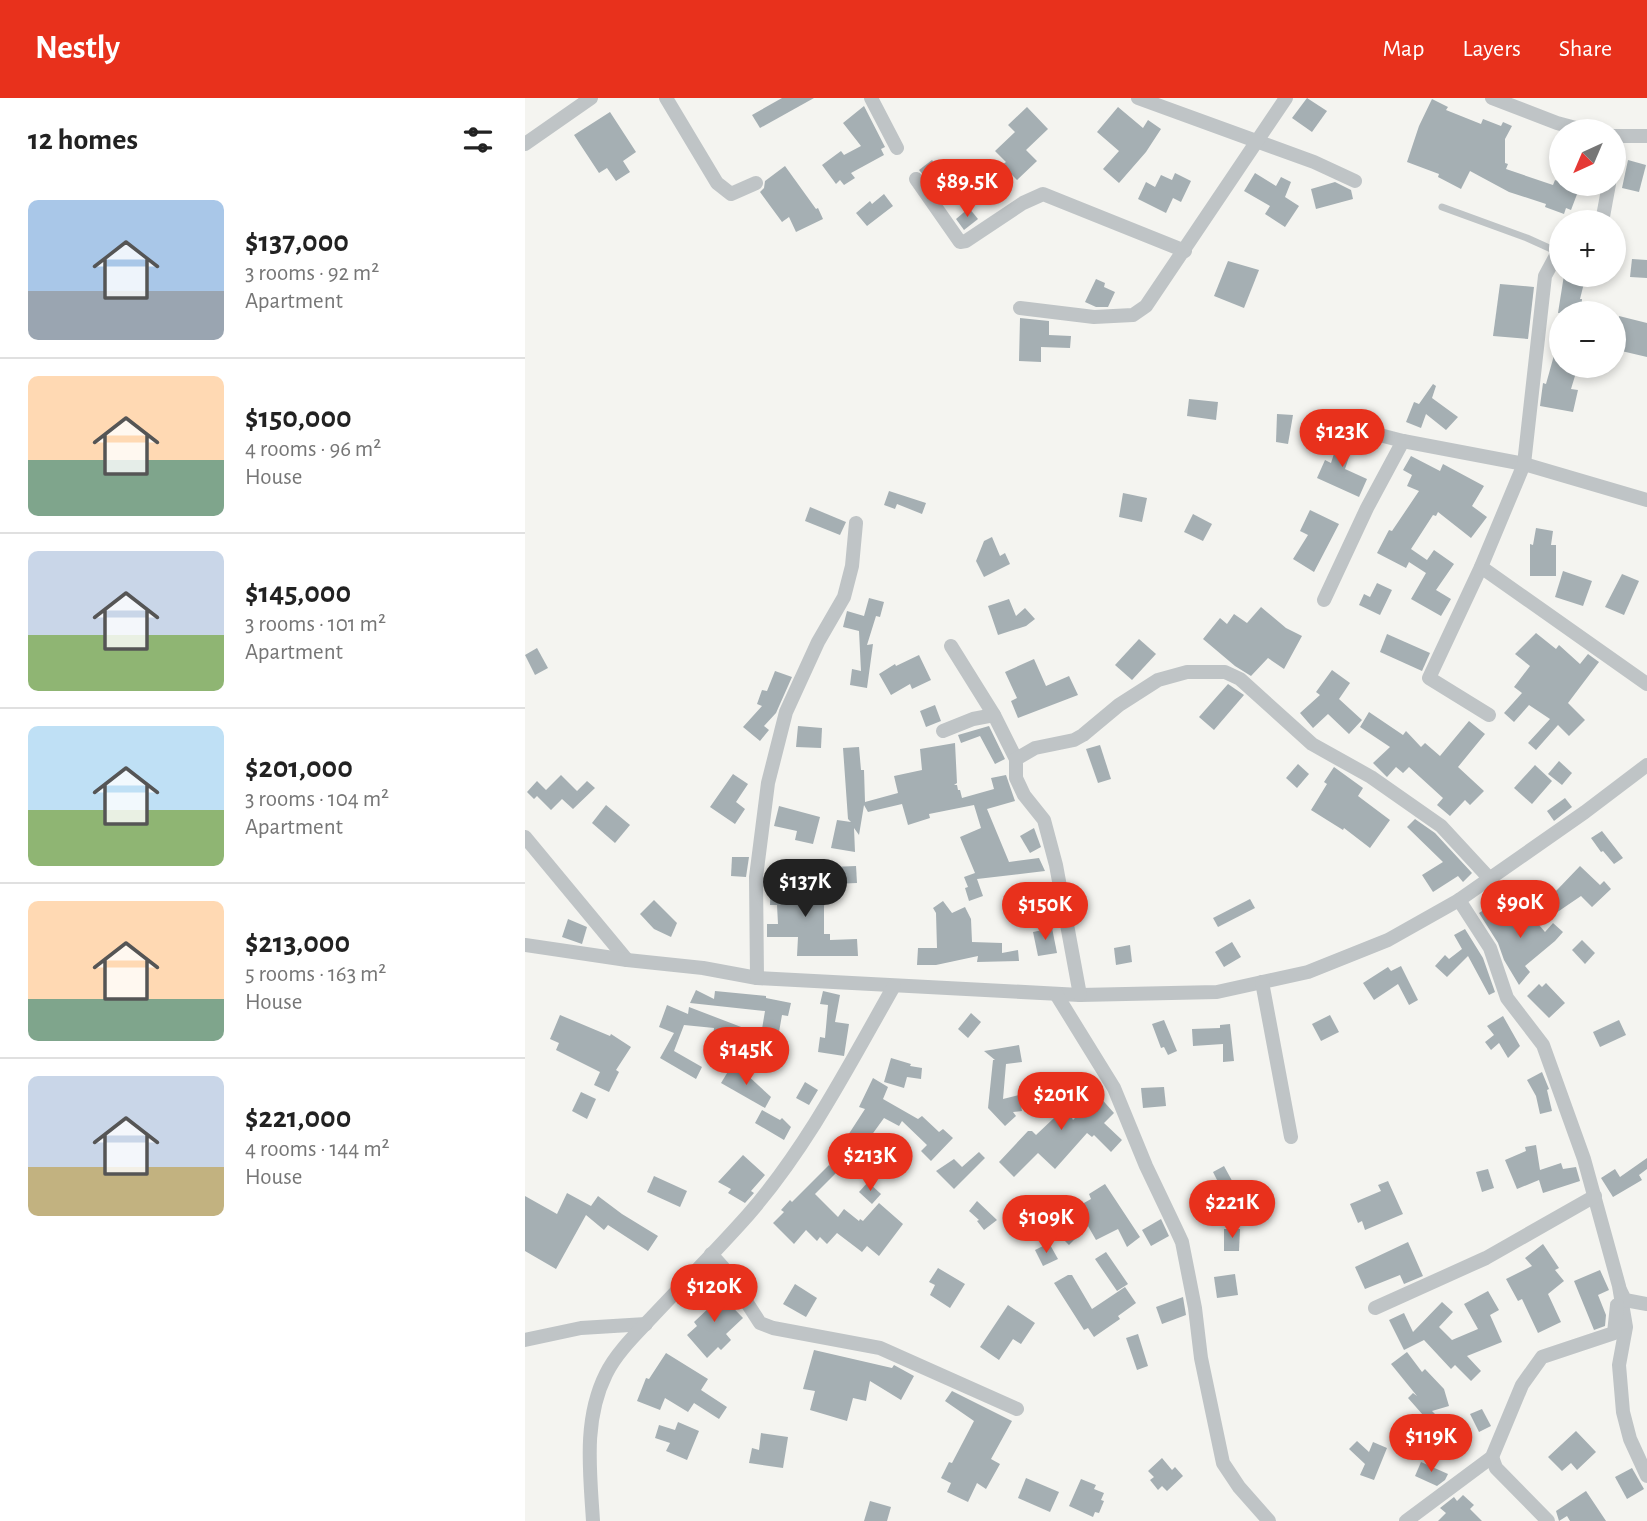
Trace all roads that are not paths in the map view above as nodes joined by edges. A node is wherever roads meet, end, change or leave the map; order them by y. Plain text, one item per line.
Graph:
1 (590, 98) edge
2 (666, 98) edge
3 (871, 98) edge
4 (1138, 98) edge
5 (1286, 98) edge
6 (1492, 98) edge
7 (1549, 120) edge
8 (1647, 136) edge
9 (1626, 137) edge
10 (1258, 142) junction
11 (525, 144) edge
12 (897, 148) dead end
13 (916, 179) dead end
14 (1355, 181) dead end
15 (756, 183) dead end
16 (1442, 207) dead end
17 (1549, 247) edge
18 (1185, 251) junction
19 (1549, 270) edge
20 (1020, 308) dead end
21 (1333, 423) dead end
22 (1403, 441) junction
23 (1524, 464) junction
24 (1647, 500) edge
25 (856, 523) dead end
26 (1481, 567) junction
27 (1324, 600) dead end
28 (951, 646) dead end
29 (1647, 684) edge
30 (994, 715) junction
31 (1489, 715) dead end
32 (943, 731) dead end
33 (1016, 759) junction
34 (1647, 765) edge
35 (525, 837) edge
36 (1490, 879) junction
37 (1459, 900) junction
38 (525, 945) edge
39 (627, 960) junction
40 (757, 978) junction
41 (1262, 982) junction
42 (894, 986) junction
43 (1056, 994) junction
44 (1080, 995) junction
45 (1291, 1137) dead end
46 (1595, 1196) junction
47 (711, 1254) junction
48 (1619, 1286) junction
49 (1647, 1304) edge
50 (1375, 1308) dead end
51 (646, 1324) junction
52 (525, 1340) edge
53 (1017, 1409) dead end
54 (1492, 1457) junction
55 (1647, 1476) edge
56 (593, 1521) edge
57 (1269, 1521) edge
58 (1406, 1521) edge
59 (1548, 1521) edge

1 - 11 street
2 - 15 street
3 - 12 street
4 - 10 street
5 - 10 street
6 - 7 street
8 - 9 street
10 - 14 street
10 - 18 street
13 - 18 street
16 - 17 lane
18 - 20 street
19 - 23 street
21 - 22 street
22 - 23 street
22 - 27 street
23 - 24 street
23 - 26 street
25 - 40 street
26 - 29 street
26 - 31 street
28 - 30 street
30 - 32 street
30 - 33 street
33 - 36 street
33 - 44 street
34 - 36 street
35 - 39 street
36 - 37 street
37 - 41 street
37 - 46 street
38 - 39 street
39 - 40 street
40 - 42 street
41 - 44 street
41 - 45 street
42 - 43 street
42 - 47 street
43 - 44 street
43 - 57 street
46 - 48 street
46 - 50 street
47 - 51 street
47 - 53 street
48 - 49 street
48 - 54 street
48 - 55 street
51 - 52 street
51 - 56 street
54 - 58 street
54 - 59 street

